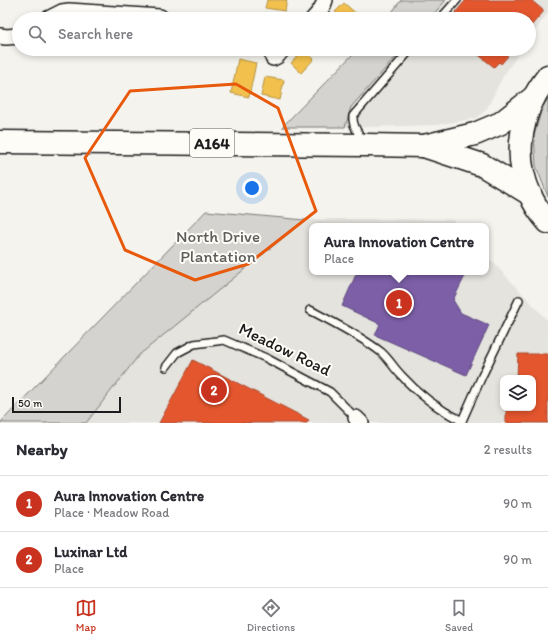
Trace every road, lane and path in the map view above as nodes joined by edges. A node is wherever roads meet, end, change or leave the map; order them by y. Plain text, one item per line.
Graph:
1 (325, 0) edge
2 (457, 0) edge
3 (70, 5) edge
4 (62, 12) edge
5 (122, 12) edge
6 (320, 12) edge
7 (446, 12) edge
8 (0, 36) edge
9 (12, 37) edge
10 (405, 56) edge
11 (548, 76) edge
12 (534, 97) junction
13 (0, 142) edge
14 (366, 145) junction
15 (424, 146) junction
16 (530, 194) junction
17 (548, 222) edge
18 (518, 300) dead end
19 (310, 310) dead end
20 (166, 367) dead end
21 (359, 421) edge
22 (461, 422) edge

1 - 6 street
2 - 7 lane
3 - 4 street
3 - 5 street
8 - 9 street
10 - 14 lane
11 - 12 highway
12 - 15 highway, A164
12 - 16 highway
13 - 14 highway, A164
14 - 15 highway, A164
15 - 16 highway, A164
16 - 17 highway
18 - 22 lane
19 - 22 lane
20 - 21 lane, Meadow Road

